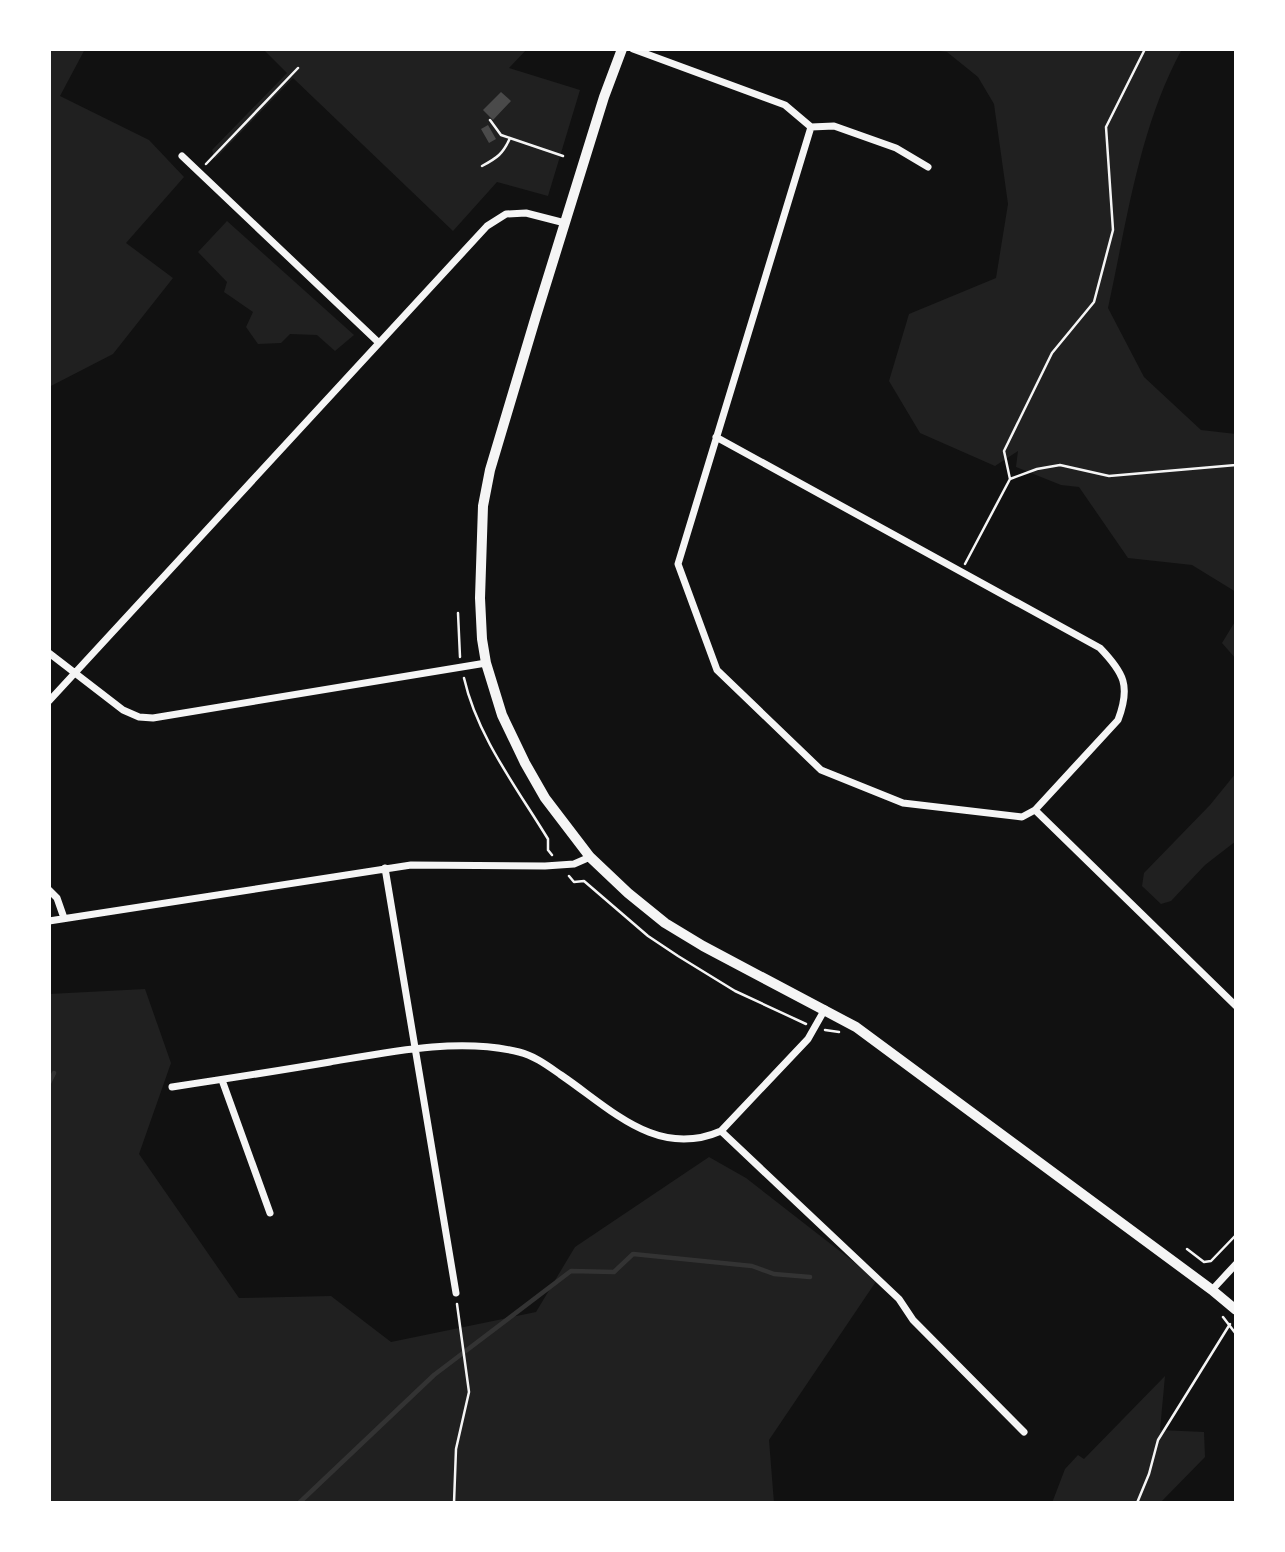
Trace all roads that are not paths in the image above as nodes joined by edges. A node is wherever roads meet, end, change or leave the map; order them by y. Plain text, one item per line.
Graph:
1 (622, 49) edge
2 (633, 49) edge
3 (811, 127) junction
4 (182, 156) dead end
5 (929, 167) dead end
6 (565, 223) junction
7 (378, 342) junction
8 (716, 437) junction
9 (49, 653) edge
10 (486, 663) junction
11 (75, 674) junction
12 (49, 701) edge
13 (1035, 810) junction
14 (590, 857) junction
15 (385, 868) junction
16 (49, 890) edge
17 (64, 918) junction
18 (49, 921) edge
19 (1236, 1006) edge
20 (825, 1009) junction
21 (415, 1047) junction
22 (222, 1080) junction
23 (172, 1087) dead end
24 (721, 1130) junction
25 (270, 1213) dead end
26 (1236, 1264) edge
27 (1212, 1290) junction
28 (456, 1293) road end
29 (1236, 1313) edge
30 (1024, 1432) dead end

1 - 6 street
2 - 3 street
3 - 5 street
3 - 8 street
4 - 7 street
6 - 7 street
6 - 10 street
7 - 11 street
8 - 13 street
8 - 13 street
9 - 11 street
10 - 11 street
10 - 14 street
11 - 12 street
13 - 19 street
14 - 15 street
14 - 20 street
15 - 17 street
15 - 21 street
16 - 17 street
17 - 18 street
20 - 24 street
20 - 27 street
21 - 22 street
21 - 24 street
21 - 28 street
22 - 23 street
22 - 25 street
24 - 30 street
26 - 27 street
27 - 29 street

